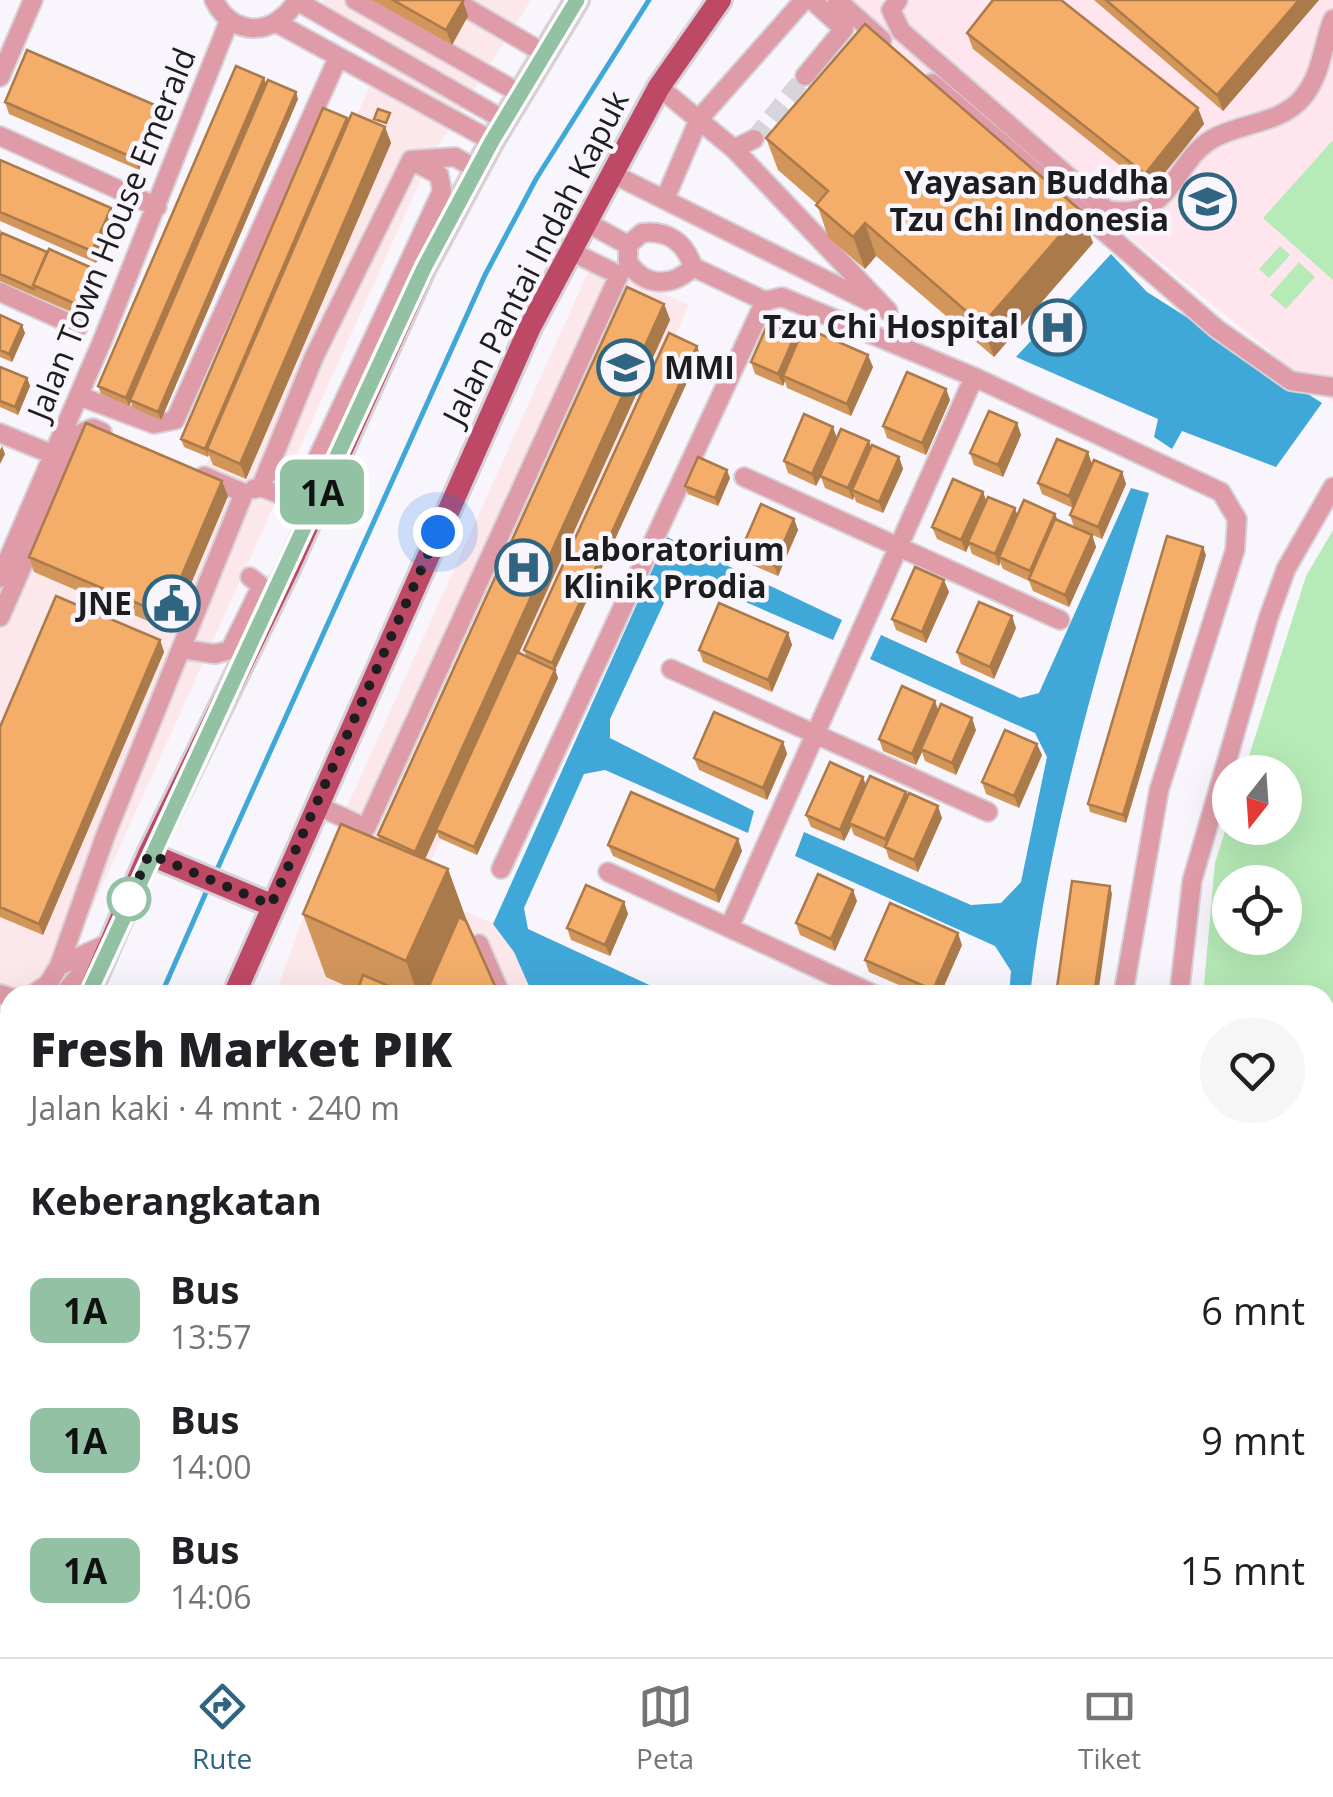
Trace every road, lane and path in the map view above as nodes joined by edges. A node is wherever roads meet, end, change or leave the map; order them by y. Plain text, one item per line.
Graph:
1 (32, 0) edge
2 (214, 0) edge
3 (297, 0) edge
4 (355, 0) edge
5 (453, 0) edge
6 (577, 0) edge
7 (720, 0) edge
8 (804, 0) edge
9 (812, 0) edge
10 (837, 0) edge
11 (895, 1) edge
12 (1333, 19) edge
13 (229, 21) junction
14 (278, 24) junction
15 (542, 52) junction
16 (337, 60) junction
17 (805, 76) tunnel mouth
18 (0, 77) edge
19 (659, 87) junction
20 (519, 93) junction
21 (699, 119) junction
22 (504, 120) junction
23 (0, 136) edge
24 (754, 139) tunnel mouth
25 (492, 141) junction
26 (734, 149) junction
27 (411, 160) junction
28 (476, 169) junction
29 (615, 175) junction
30 (665, 199) junction
31 (157, 207) junction
32 (586, 222) junction
33 (628, 244) junction
34 (570, 251) junction
35 (693, 267) junction
36 (0, 292) edge
37 (765, 301) junction
38 (78, 328) dead end
39 (974, 377) junction
40 (1333, 387) edge
41 (79, 396) junction
42 (0, 433) edge
43 (126, 442) edge
44 (54, 456) junction
45 (194, 471) edge
46 (744, 477) dead end
47 (260, 481) junction
48 (1333, 487) edge
49 (317, 503) junction
50 (898, 546) junction
51 (250, 577) dead end
52 (0, 578) edge
53 (0, 617) edge
54 (1060, 620) dead end
55 (182, 649) junction
56 (671, 669) dead end
57 (815, 734) junction
58 (316, 804) junction
59 (988, 812) dead end
60 (149, 854) junction
61 (500, 869) dead end
62 (608, 872) dead end
63 (271, 905) junction
64 (729, 928) junction
65 (479, 944) edge
66 (59, 966) junction
67 (99, 969) edge
68 (47, 985) edge
69 (69, 985) edge
70 (242, 985) edge
71 (497, 985) edge
72 (853, 985) edge
73 (1125, 985) edge
74 (1180, 985) edge

1 - 18 street
2 - 13 street
3 - 14 street
3 - 22 street
4 - 20 street
5 - 15 street
6 - 15 main road
7 - 19 main road, Jalan Pantai Indah Kapuk
8 - 21 street
9 - 17 street
10 - 40 street
11 - 12 street
13 - 14 street
13 - 31 street, Jalan Town House Emerald
14 - 16 street
15 - 20 main road
16 - 25 street
16 - 41 street
19 - 21 street
19 - 29 main road, Jalan Pantai Indah Kapuk
20 - 22 main road
21 - 26 street
21 - 30 street
22 - 25 main road
23 - 31 street
24 - 26 street
25 - 28 main road
26 - 30 street
27 - 28 street
27 - 47 street
27 - 47 street
28 - 49 main road
29 - 30 street
29 - 32 main road, Jalan Pantai Indah Kapuk
31 - 41 street, Jalan Town House Emerald
32 - 33 street
32 - 34 main road, Jalan Pantai Indah Kapuk
33 - 35 street
33 - 35 street
34 - 58 main road, Jalan Pantai Indah Kapuk
34 - 58 street
35 - 37 street
36 - 38 street
37 - 39 street
37 - 61 street
39 - 50 street
39 - 73 street
41 - 44 street, Jalan Town House Emerald
42 - 44 street
43 - 53 street
44 - 52 street, Jalan Town House Emerald
45 - 47 street
46 - 50 street
47 - 49 street
47 - 55 street
48 - 74 street
49 - 60 main road
50 - 54 street
50 - 57 street
51 - 55 street
55 - 66 street
56 - 57 street
57 - 59 street
57 - 64 street
58 - 63 main road, Jalan Pantai Indah Kapuk
60 - 63 main road
60 - 67 main road
62 - 64 street
63 - 70 main road, Jalan Pantai Indah Kapuk
64 - 72 street
65 - 71 street
66 - 67 street
66 - 68 street
67 - 69 street

